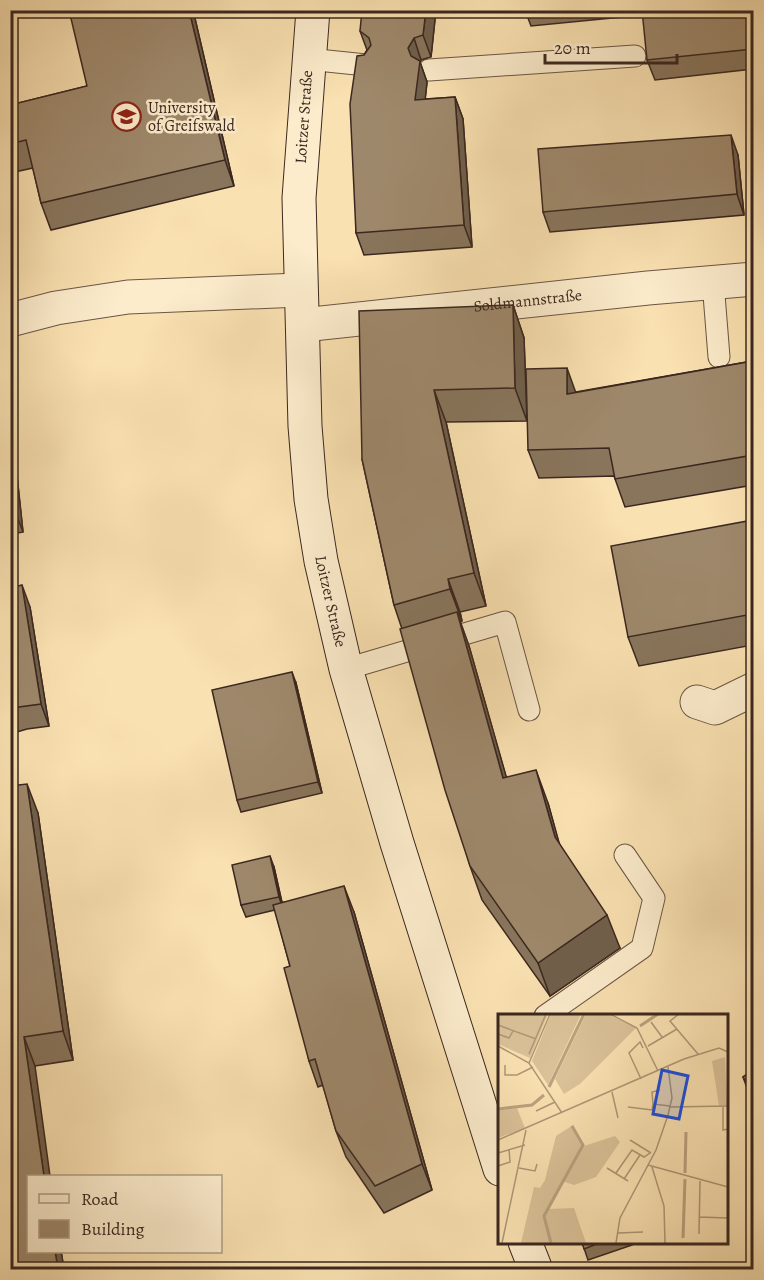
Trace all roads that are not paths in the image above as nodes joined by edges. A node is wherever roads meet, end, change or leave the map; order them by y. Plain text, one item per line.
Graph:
1 (313, 10) edge
2 (635, 56) dead end
3 (308, 59) junction
4 (366, 65) edge
5 (429, 70) dead end
6 (753, 279) edge
7 (712, 282) junction
8 (300, 290) junction
9 (10, 320) edge
10 (303, 325) junction
11 (719, 357) dead end
12 (346, 669) junction
13 (753, 688) edge
14 (697, 702) dead end
15 (529, 710) dead end
16 (625, 855) dead end
17 (548, 1014) edge
18 (498, 1163) edge
19 (526, 1244) edge
20 (536, 1269) edge

1 - 3 main road, Loitzer Straße
2 - 5 lane
3 - 4 lane
3 - 8 main road, Loitzer Straße
6 - 7 main road, Soldmannstraße
7 - 10 main road, Soldmannstraße
7 - 11 lane
8 - 9 main road
8 - 10 main road, Loitzer Straße
10 - 12 main road, Loitzer Straße
12 - 15 lane
12 - 18 main road, Loitzer Straße
13 - 14 main road
16 - 17 lane
19 - 20 main road

